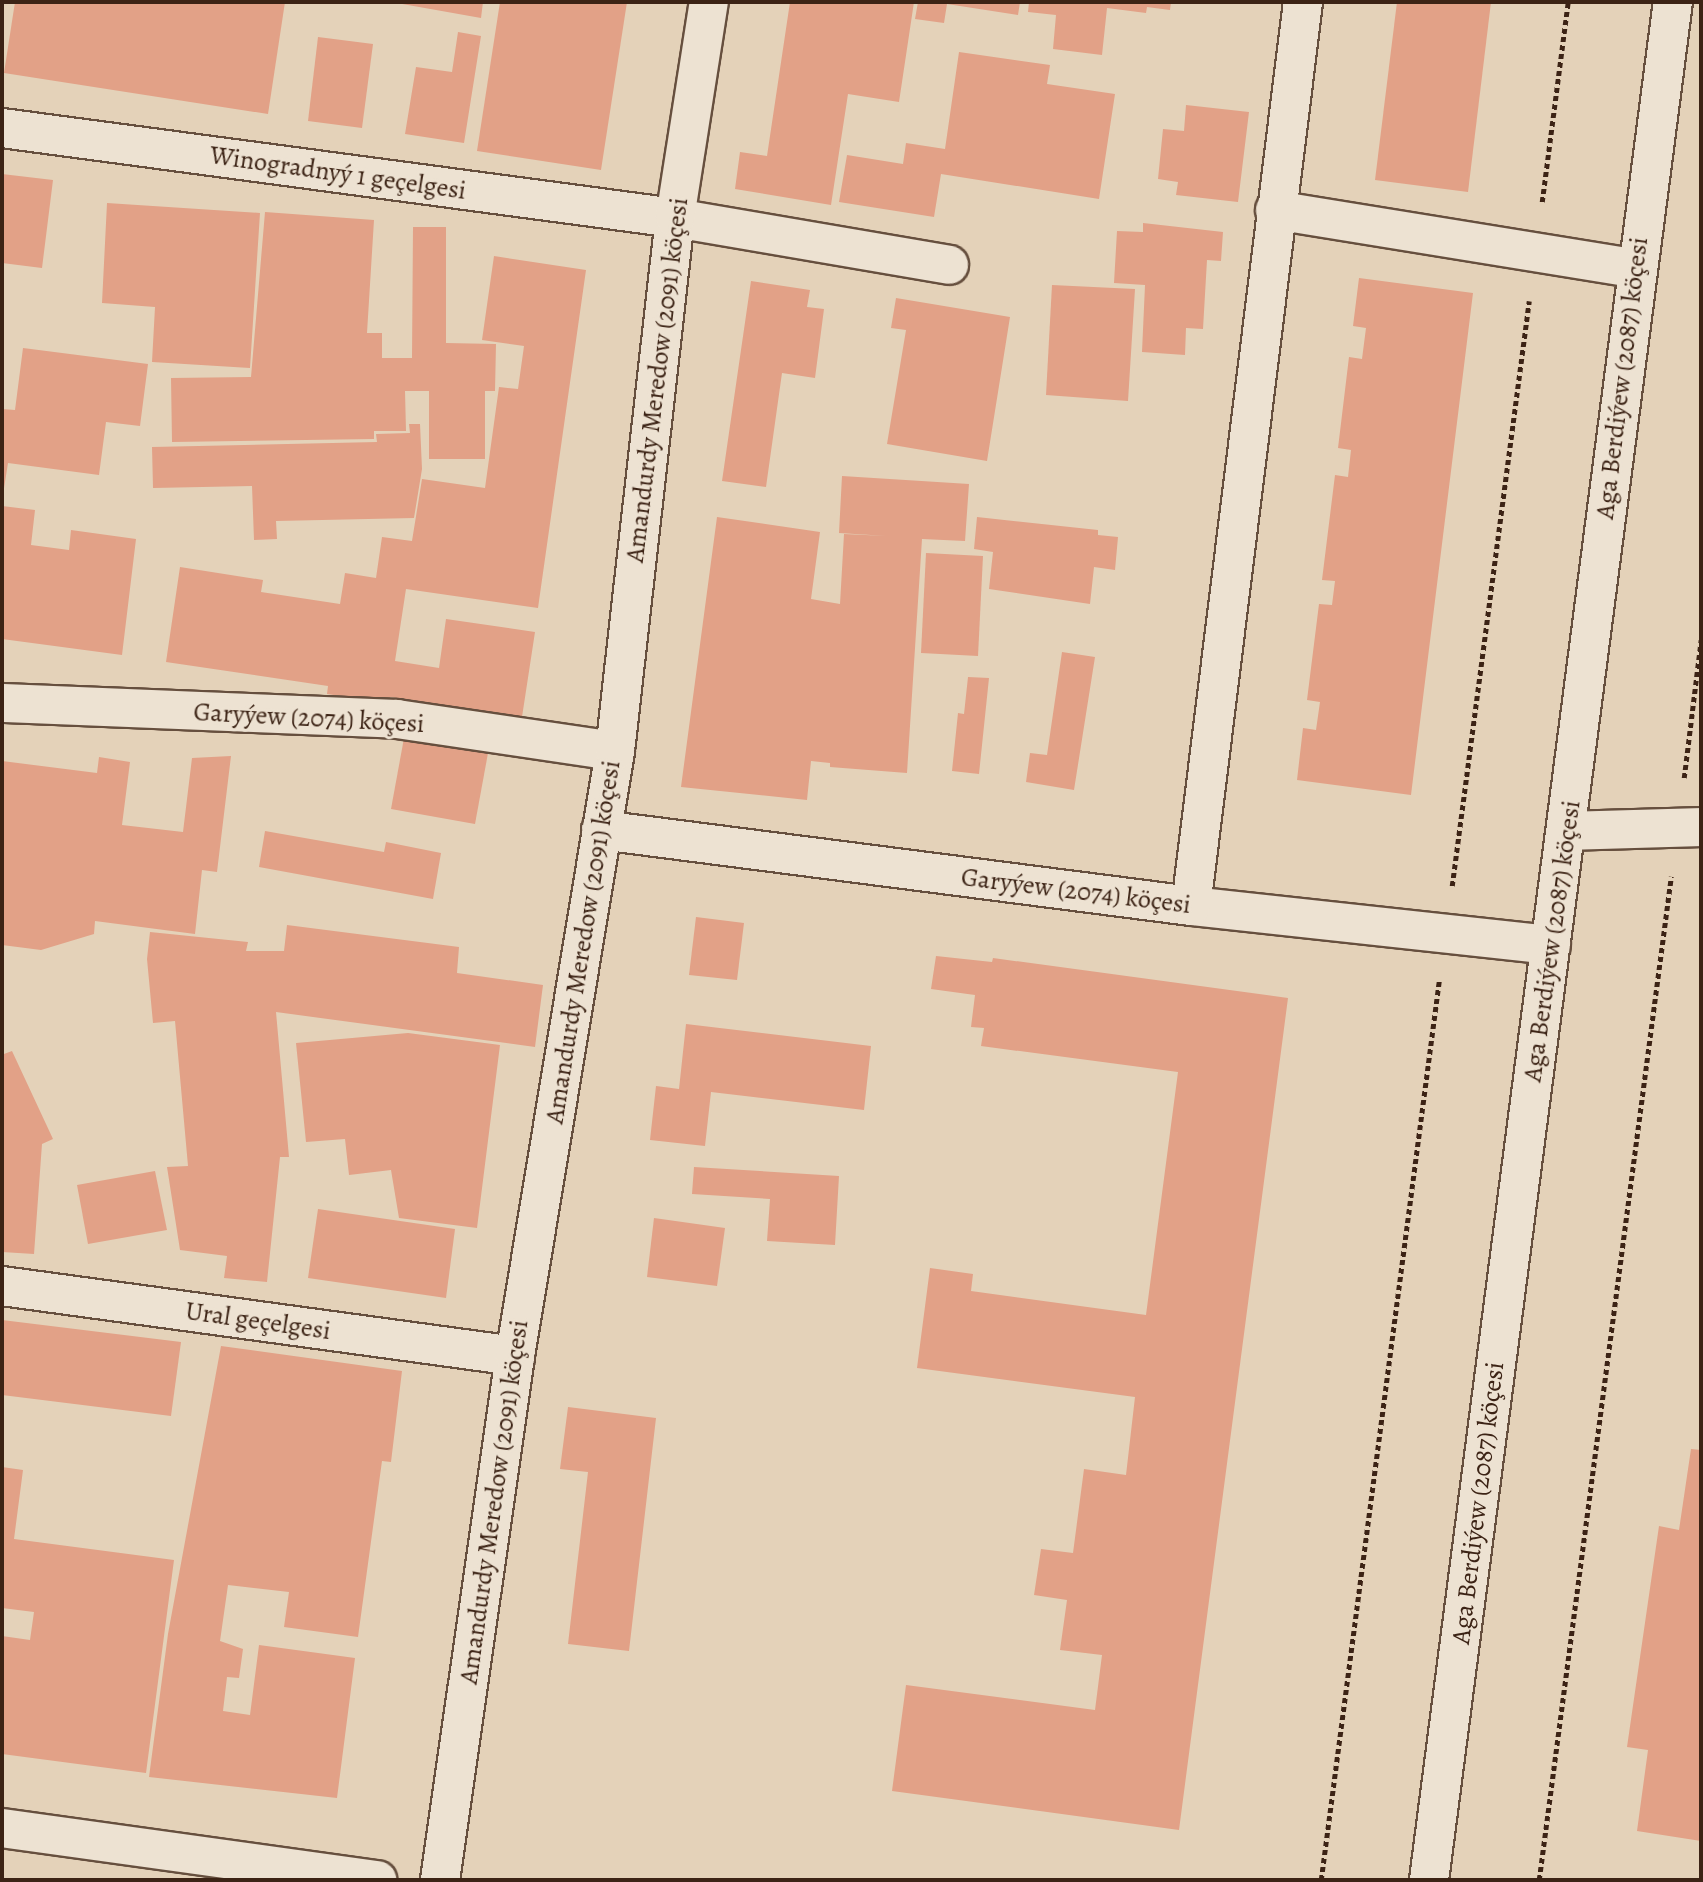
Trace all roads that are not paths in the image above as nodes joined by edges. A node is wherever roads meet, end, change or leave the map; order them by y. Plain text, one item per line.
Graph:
1 (709, 2) edge
2 (1303, 2) edge
3 (1673, 2) edge
4 (2, 128) edge
5 (1275, 210) junction
6 (675, 218) junction
7 (949, 265) dead end
8 (1635, 268) junction
9 (2, 703) edge
10 (614, 751) junction
11 (1690, 826) edge
12 (601, 830) junction
13 (1567, 831) junction
14 (1191, 906) junction
15 (1551, 945) junction
16 (2, 1286) edge
17 (515, 1356) junction
18 (2, 1828) edge
19 (377, 1880) edge
20 (440, 1880) edge
21 (1429, 1880) edge

1 - 6 street, Amandurdy Meredow (2091) köçesi
2 - 5 street
3 - 8 street, Aga Berdiýew (2087) köçesi
4 - 6 street, Winogradnyý 1 geçelgesi
5 - 8 street
5 - 14 street
6 - 7 street, Winogradnyý 1 geçelgesi
6 - 10 street, Amandurdy Meredow (2091) köçesi
8 - 13 street, Aga Berdiýew (2087) köçesi
9 - 10 street, Garyýew (2074) köçesi
10 - 12 street, Amandurdy Meredow (2091) köçesi
11 - 13 street
12 - 14 street, Garyýew (2074) köçesi
12 - 17 street, Amandurdy Meredow (2091) köçesi
13 - 15 street, Aga Berdiýew (2087) köçesi
14 - 15 street, Garyýew (2074) köçesi
15 - 21 street, Aga Berdiýew (2087) köçesi
16 - 17 street, Ural geçelgesi
17 - 20 street, Amandurdy Meredow (2091) köçesi
18 - 19 street

